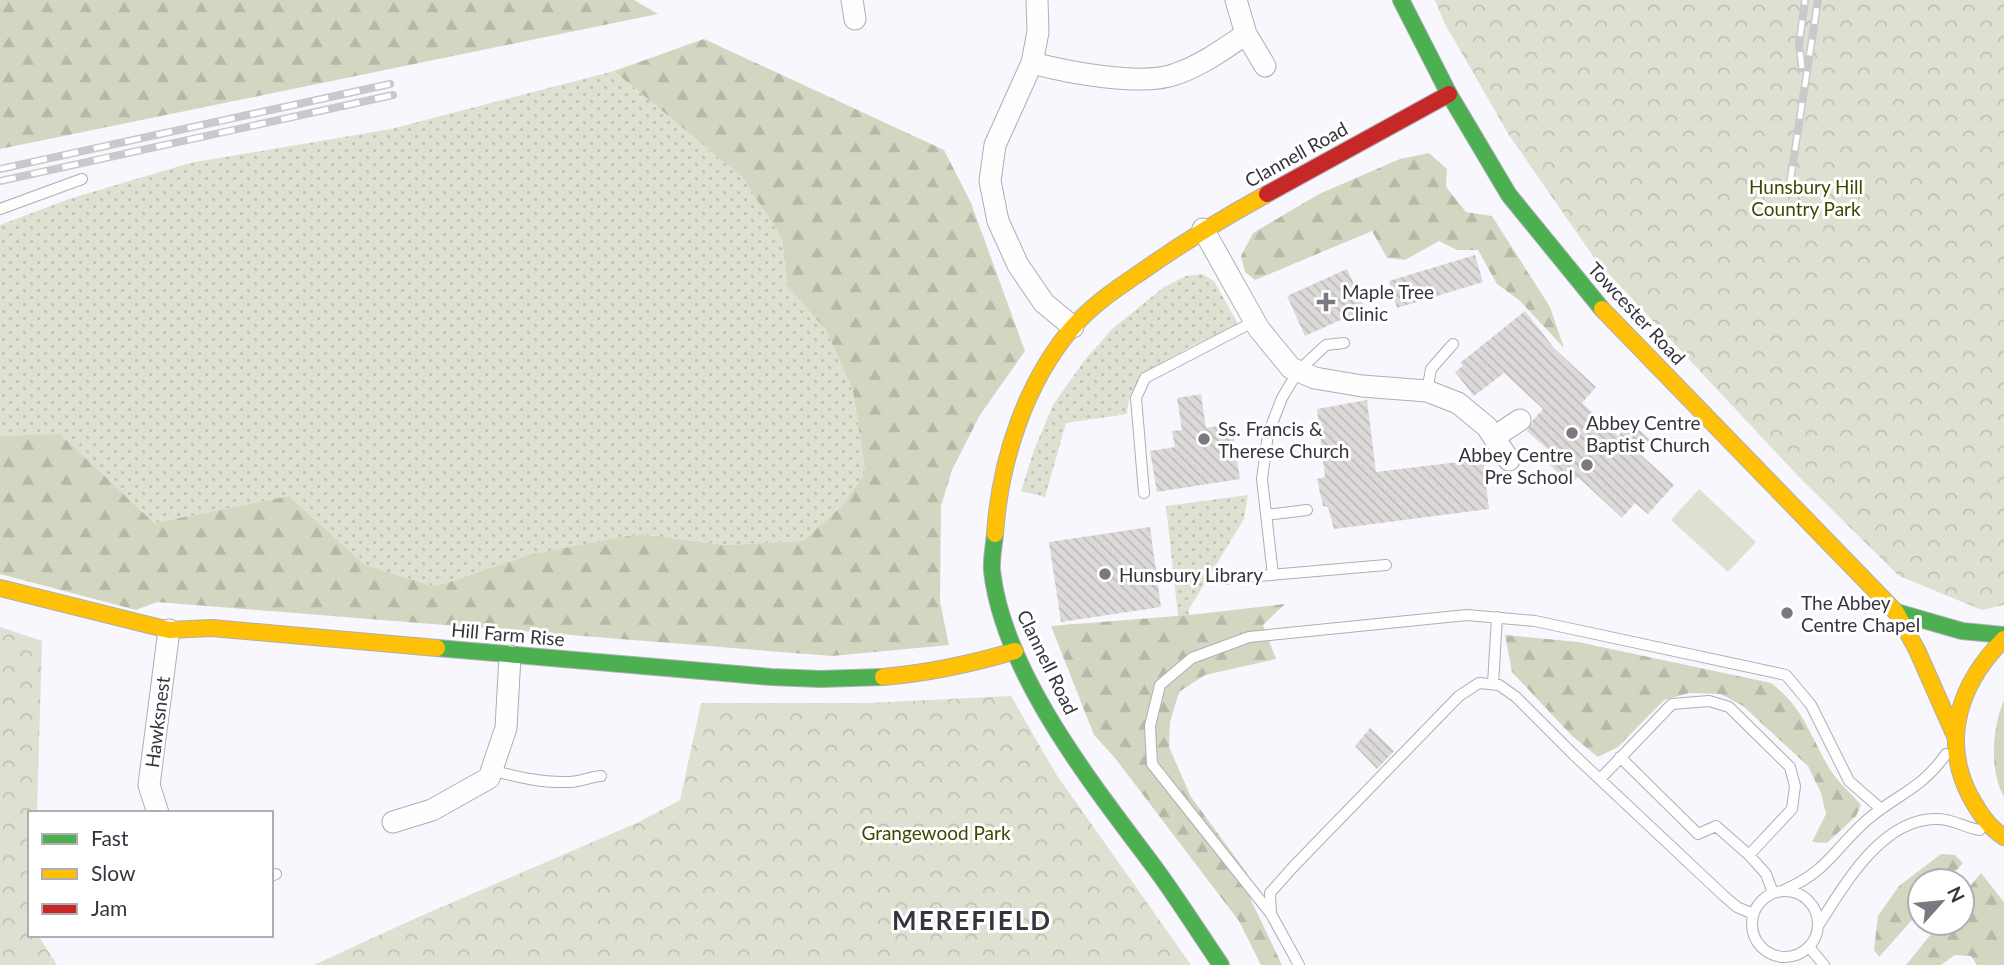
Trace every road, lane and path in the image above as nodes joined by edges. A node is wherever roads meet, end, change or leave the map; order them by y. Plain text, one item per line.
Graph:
1 (1037, 0) edge
2 (1236, 0) edge
3 (1401, 0) edge
4 (1246, 34) junction
5 (1032, 63) junction
6 (1265, 66) dead end
7 (1449, 94) junction
8 (82, 179) dead end
9 (0, 209) edge
10 (1203, 229) junction
11 (1255, 321) junction
12 (1073, 327) junction
13 (1344, 343) dead end
14 (1453, 344) dead end
15 (1298, 371) junction
16 (1427, 391) junction
17 (1520, 420) dead end
18 (1494, 437) junction
19 (1509, 460) dead end
20 (1144, 493) dead end
21 (1307, 510) dead end
22 (1266, 515) junction
23 (1386, 565) dead end
24 (1273, 575) junction
25 (1225, 579) dead end
26 (0, 588) edge
27 (1896, 612) junction
28 (1497, 618) junction
29 (169, 631) junction
30 (2004, 637) edge
31 (1015, 650) junction
32 (510, 656) junction
33 (1493, 684) junction
34 (1955, 739) junction
35 (1620, 757) junction
36 (491, 770) junction
37 (601, 776) dead end
38 (1601, 778) junction
39 (1881, 809) junction
40 (157, 811) edge
41 (393, 822) dead end
42 (2002, 836) edge
43 (1749, 855) junction
44 (1778, 891) junction
45 (1271, 914) junction
46 (1753, 914) junction
47 (1818, 926) junction
48 (1809, 947) junction
49 (1221, 965) edge
50 (1299, 965) edge
51 (1824, 965) edge

1 - 5 street
2 - 4 street
3 - 7 main road, Towcester Road
4 - 5 street
4 - 6 street
5 - 12 street
7 - 10 main road, Clannell Road
7 - 27 main road, Towcester Road
8 - 9 lane
10 - 11 street
10 - 12 main road, Clannell Road
11 - 15 street
11 - 20 lane
12 - 31 main road, Clannell Road
13 - 15 lane
14 - 16 lane
15 - 16 street
15 - 22 lane
16 - 18 street
17 - 18 street
18 - 19 street
21 - 22 lane
22 - 24 lane
23 - 24 lane
24 - 25 lane
26 - 29 main road, Hill Farm Rise
27 - 30 main road, Towcester Road
27 - 34 main road, Towcester Road
28 - 33 lane
28 - 39 lane
28 - 45 lane
29 - 32 main road, Hill Farm Rise
29 - 40 street, Hawksnest
30 - 34 main road
31 - 32 main road, Hill Farm Rise
31 - 49 main road, Clannell Road
32 - 36 street
33 - 38 lane
33 - 45 lane
34 - 39 lane
34 - 42 main road
35 - 38 lane
35 - 43 lane
35 - 43 lane
36 - 37 lane
36 - 41 street
38 - 46 lane
39 - 44 lane
42 - 47 lane
43 - 44 lane
44 - 46 lane
44 - 47 lane
45 - 50 lane
46 - 48 lane
47 - 48 lane
48 - 51 lane

